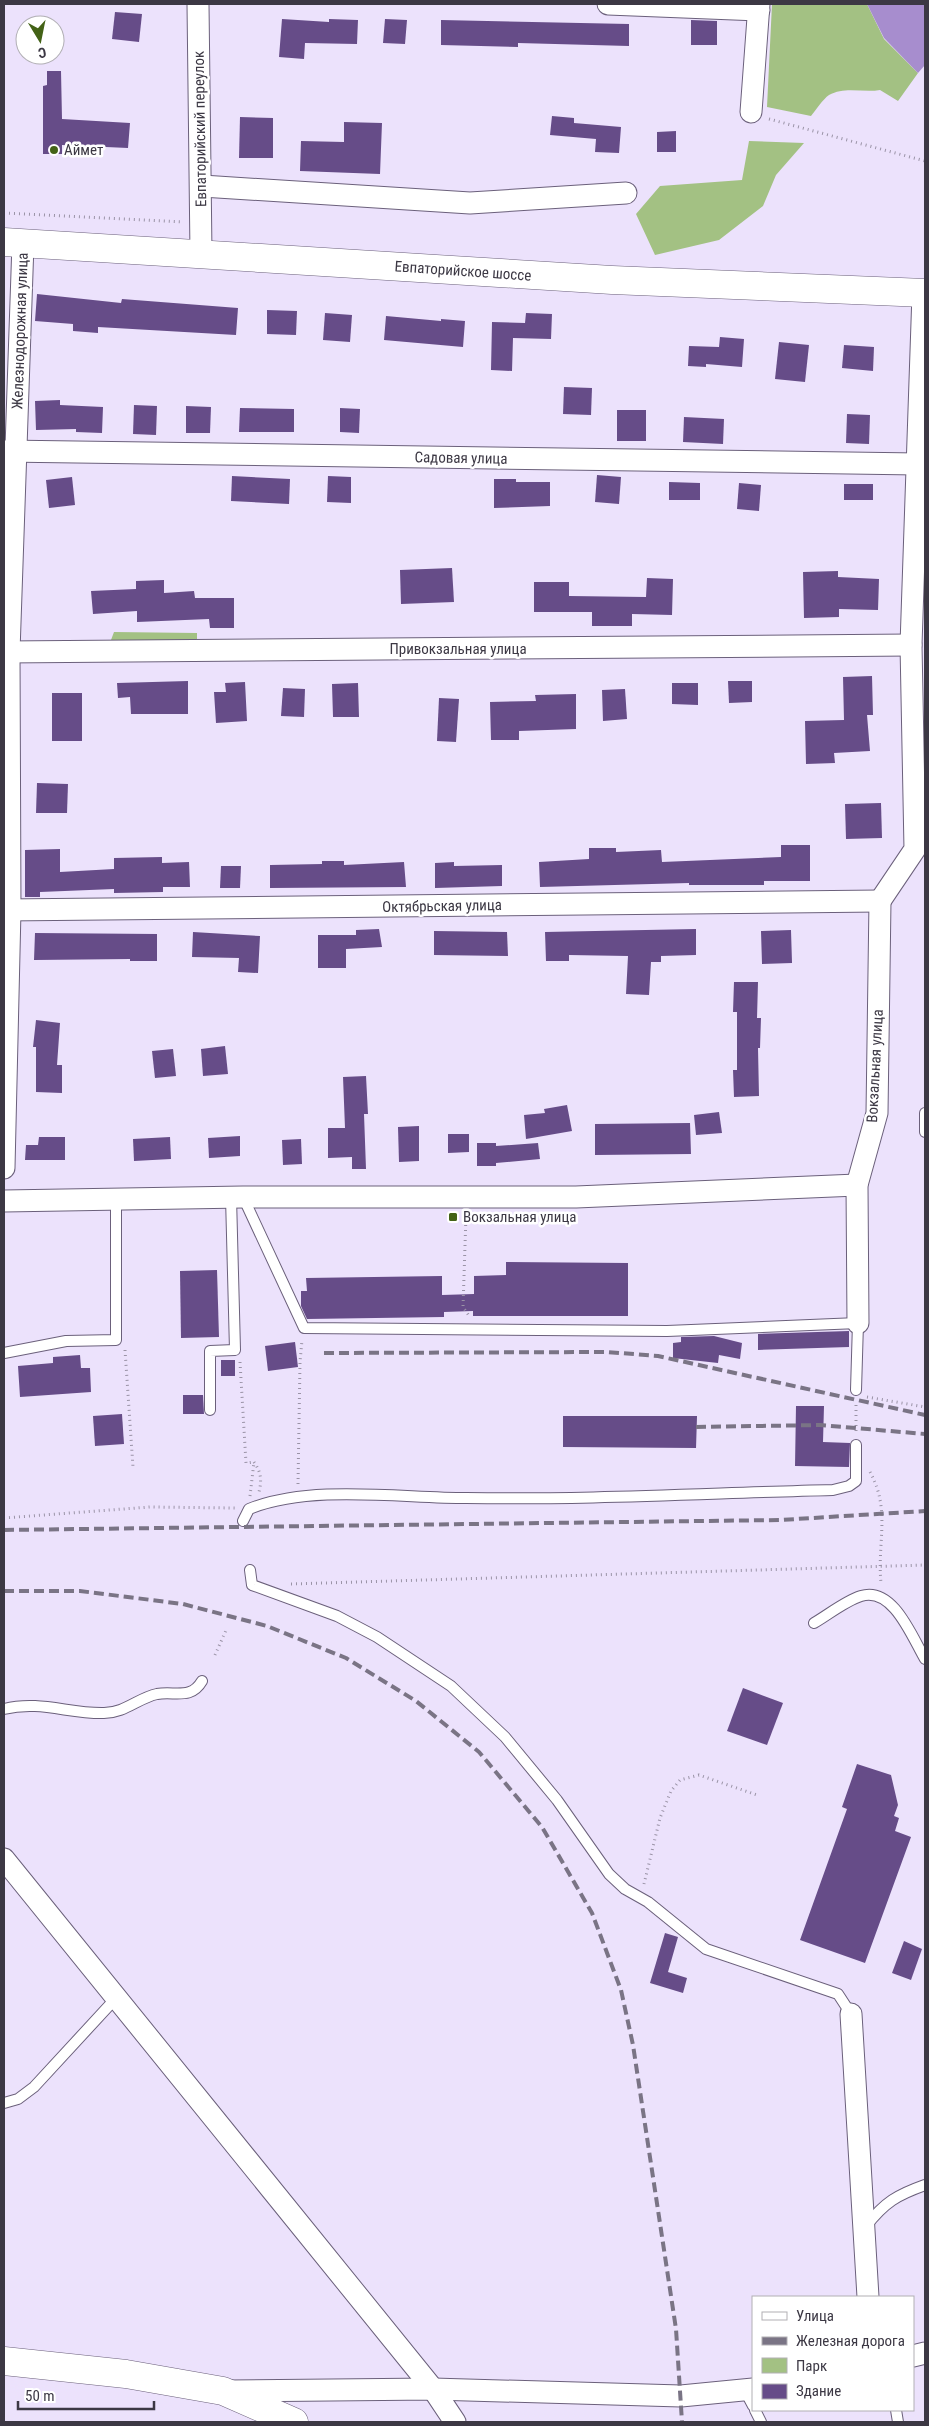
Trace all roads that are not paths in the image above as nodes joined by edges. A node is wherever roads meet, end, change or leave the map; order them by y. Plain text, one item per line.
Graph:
1 (198, 4) edge
2 (608, 4) edge
3 (759, 7) edge
4 (751, 112) road end
5 (202, 186) junction
6 (626, 193) dead end
7 (13, 243) edge
8 (202, 254) junction
9 (924, 293) edge
10 (10, 452) edge
11 (918, 464) junction
12 (918, 647) edge
13 (6, 652) edge
14 (920, 849) edge
15 (880, 901) junction
16 (7, 910) edge
17 (925, 1113) edge
18 (925, 1132) edge
19 (4, 1168) edge
20 (858, 1185) junction
21 (237, 1197) junction
22 (116, 1199) junction
23 (4, 1200) edge
24 (858, 1323) junction
25 (4, 1353) edge
26 (856, 1390) road end
27 (210, 1410) dead end
28 (856, 1445) road end
29 (243, 1521) dead end
30 (250, 1570) dead end
31 (814, 1623) dead end
32 (925, 1659) edge
33 (202, 1681) dead end
34 (4, 1709) edge
35 (4, 1859) edge
36 (117, 1996) junction
37 (851, 2014) joint
38 (4, 2103) edge
39 (925, 2185) edge
40 (864, 2228) junction
41 (868, 2296) edge
42 (4, 2361) edge
43 (433, 2389) junction
44 (223, 2391) junction
45 (750, 2395) edge
46 (755, 2411) edge
47 (294, 2422) edge
48 (455, 2422) edge
49 (761, 2422) edge

1 - 5 street, Евпаторийский переулок
2 - 3 street
3 - 4 street
5 - 6 street
5 - 8 street, Евпаторийский переулок
7 - 8 main road, Евпаторийское шоссе
7 - 10 street, Железнодорожная улица
8 - 9 main road, Евпаторийское шоссе
9 - 11 street
10 - 11 street, Садовая улица
10 - 13 street, Железнодорожная улица
11 - 12 street
12 - 13 street, Привокзальная улица
12 - 14 street
13 - 16 street, Железнодорожная улица
14 - 15 street
15 - 16 street, Октябрьская улица
15 - 20 street, Вокзальная улица
16 - 19 street, Железнодорожная улица
17 - 18 lane
20 - 21 street
20 - 24 street, Вокзальная улица
21 - 22 street
21 - 24 lane
21 - 27 lane
22 - 23 street
22 - 25 lane
24 - 26 lane
28 - 29 lane
30 - 37 lane
31 - 32 lane
33 - 34 lane
35 - 36 street
36 - 38 lane
36 - 43 street
37 - 40 street
39 - 40 lane
40 - 41 street
42 - 44 main road
43 - 44 street
43 - 45 street
43 - 48 street
44 - 47 main road
46 - 49 lane

